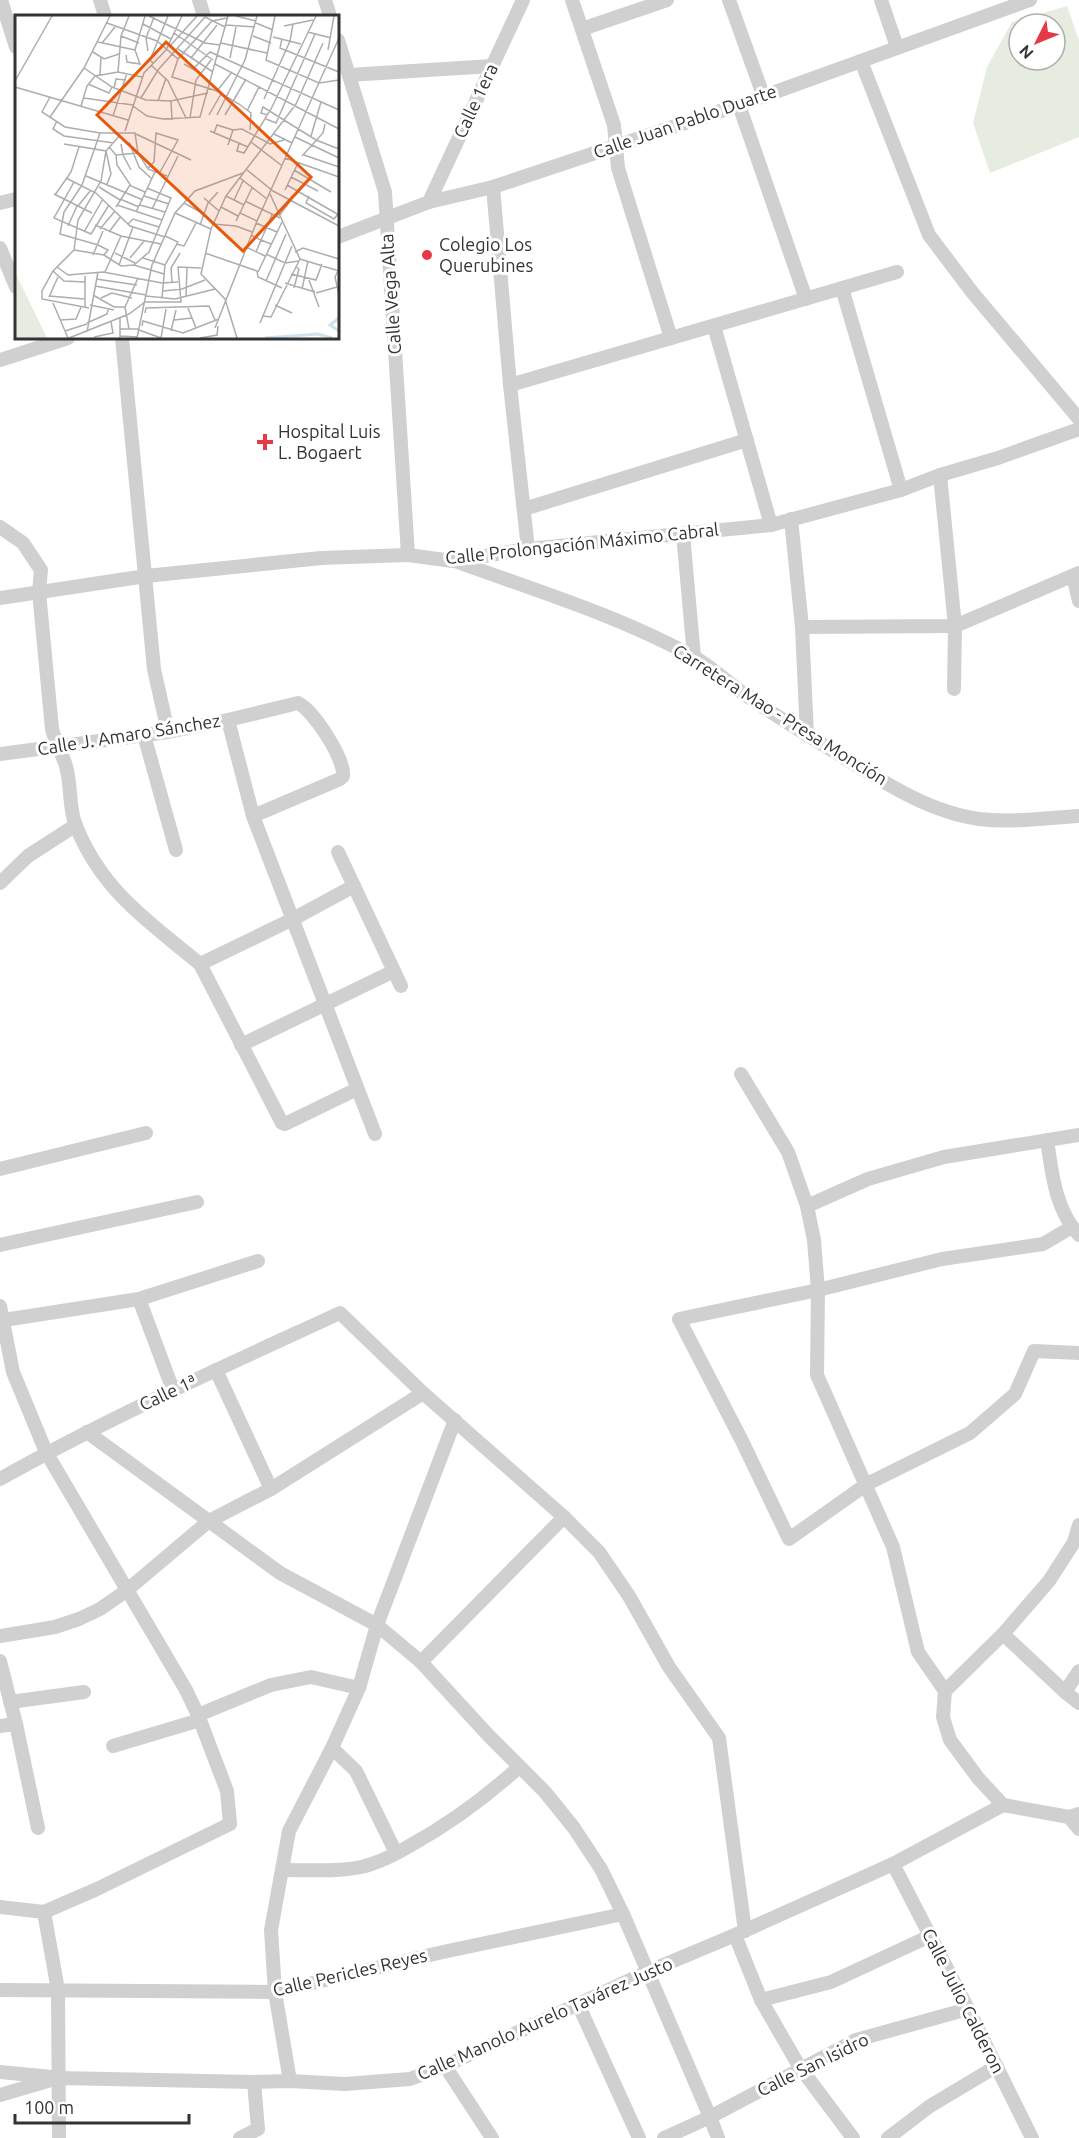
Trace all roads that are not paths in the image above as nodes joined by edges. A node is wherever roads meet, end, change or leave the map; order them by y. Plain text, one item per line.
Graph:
1 (1, 0) edge
2 (100, 0) edge
3 (199, 0) edge
4 (325, 0) edge
5 (523, 0) edge
6 (572, 0) edge
7 (667, 0) edge
8 (729, 0) edge
9 (881, 0) edge
10 (1030, 0) edge
11 (105, 15) edge
12 (204, 15) edge
13 (330, 15) edge
14 (582, 29) junction
15 (339, 42) edge
16 (15, 43) edge
17 (897, 46) junction
18 (861, 61) junction
19 (492, 66) junction
20 (349, 75) junction
21 (763, 95) junction
22 (739, 105) junction
23 (616, 146) junction
24 (493, 187) junction
25 (15, 199) edge
26 (429, 202) junction
27 (0, 203) edge
28 (386, 219) junction
29 (339, 237) edge
30 (0, 248) edge
31 (897, 272) dead end
32 (15, 285) edge
33 (842, 288) junction
34 (806, 299) junction
35 (714, 326) junction
36 (671, 338) junction
37 (61, 339) edge
38 (122, 339) edge
39 (39, 342) edge
40 (0, 360) edge
41 (510, 385) junction
42 (1079, 419) edge
43 (1079, 429) edge
44 (747, 440) junction
45 (940, 475) junction
46 (901, 490) junction
47 (524, 509) junction
48 (791, 519) junction
49 (771, 525) junction
50 (0, 527) edge
51 (683, 534) junction
52 (528, 549) junction
53 (408, 555) junction
54 (453, 561) junction
55 (1076, 574) edge
56 (146, 576) junction
57 (39, 592) junction
58 (0, 598) edge
59 (1079, 601) edge
60 (955, 626) junction
61 (802, 627) junction
62 (694, 657) junction
63 (954, 689) dead end
64 (228, 720) junction
65 (168, 732) junction
66 (144, 735) junction
67 (807, 735) junction
68 (56, 747) junction
69 (0, 754) edge
70 (253, 816) junction
71 (1079, 816) edge
72 (76, 825) junction
73 (176, 850) dead end
74 (338, 852) dead end
75 (0, 883) edge
76 (354, 886) junction
77 (293, 919) junction
78 (200, 964) junction
79 (394, 971) junction
80 (401, 986) dead end
81 (324, 1005) junction
82 (241, 1045) junction
83 (741, 1074) dead end
84 (357, 1089) junction
85 (146, 1133) dead end
86 (375, 1134) dead end
87 (1079, 1135) edge
88 (1047, 1140) junction
89 (0, 1168) edge
90 (197, 1202) dead end
91 (807, 1206) junction
92 (1076, 1231) edge
93 (0, 1245) edge
94 (258, 1261) dead end
95 (818, 1290) junction
96 (139, 1299) junction
97 (2, 1313) edge
98 (1079, 1353) edge
99 (216, 1370) junction
100 (6, 1373) edge
101 (173, 1390) junction
102 (423, 1393) junction
103 (455, 1420) junction
104 (87, 1432) junction
105 (46, 1452) junction
106 (0, 1479) edge
107 (867, 1484) junction
108 (271, 1489) junction
109 (564, 1518) junction
110 (209, 1521) junction
111 (1079, 1525) edge
112 (1077, 1544) edge
113 (126, 1591) junction
114 (377, 1625) junction
115 (1003, 1634) junction
116 (0, 1636) edge
117 (0, 1661) edge
118 (421, 1662) junction
119 (1079, 1671) edge
120 (359, 1688) junction
121 (945, 1691) junction
122 (84, 1692) dead end
123 (1065, 1692) junction
124 (10, 1702) junction
125 (1079, 1703) edge
126 (199, 1718) junction
127 (16, 1724) junction
128 (0, 1726) edge
129 (113, 1746) dead end
130 (332, 1748) junction
131 (519, 1767) junction
132 (1004, 1805) junction
133 (1074, 1816) edge
134 (38, 1828) dead end
135 (1079, 1829) edge
136 (396, 1853) junction
137 (893, 1864) junction
138 (283, 1870) junction
139 (0, 1907) edge
140 (44, 1912) junction
141 (623, 1914) junction
142 (740, 1933) junction
143 (930, 1936) junction
144 (647, 1972) junction
145 (0, 1990) edge
146 (57, 1990) junction
147 (275, 1992) junction
148 (761, 2000) junction
149 (578, 2004) junction
150 (968, 2009) junction
151 (445, 2066) junction
152 (997, 2067) junction
153 (802, 2070) junction
154 (0, 2072) edge
155 (58, 2078) junction
156 (290, 2081) junction
157 (254, 2082) junction
158 (0, 2095) edge
159 (710, 2117) junction
160 (59, 2138) edge
161 (240, 2138) edge
162 (492, 2138) edge
163 (639, 2138) edge
164 (664, 2138) edge
165 (718, 2138) edge
166 (853, 2138) edge
167 (888, 2138) edge
168 (1032, 2138) edge

1 - 16 street
2 - 11 street
3 - 12 street
4 - 13 street
5 - 19 street, Calle 1era
6 - 14 street
7 - 14 street
8 - 21 street
9 - 17 street
10 - 17 street, Calle Juan Pablo Duarte
14 - 23 street
15 - 20 street, Calle Vega Alta
17 - 18 street, Calle Juan Pablo Duarte
18 - 21 street, Calle Juan Pablo Duarte
18 - 42 street
19 - 20 street
19 - 26 street, Calle 1era
20 - 28 street, Calle Vega Alta
21 - 22 street, Calle Juan Pablo Duarte
22 - 23 street, Calle Juan Pablo Duarte
22 - 34 street
23 - 24 street, Calle Juan Pablo Duarte
23 - 36 street
24 - 26 street, Calle Juan Pablo Duarte
24 - 41 street
25 - 27 street
26 - 28 street, Calle Juan Pablo Duarte
28 - 29 street, Calle Juan Pablo Duarte
28 - 53 street, Calle Vega Alta
30 - 32 street
31 - 33 street
33 - 34 street
33 - 46 street
34 - 35 street
35 - 36 street
35 - 44 street
36 - 41 street
37 - 39 street
38 - 56 street
39 - 40 street
41 - 47 street
43 - 45 street, Calle Prolongación Máximo Cabral
44 - 47 street
44 - 49 street
45 - 46 street, Calle Prolongación Máximo Cabral
45 - 60 street
46 - 48 street, Calle Prolongación Máximo Cabral
47 - 52 street
48 - 49 street, Calle Prolongación Máximo Cabral
48 - 61 street
49 - 51 street, Calle Prolongación Máximo Cabral
50 - 57 street
51 - 52 street, Calle Prolongación Máximo Cabral
51 - 62 street
52 - 54 street, Calle Prolongación Máximo Cabral
53 - 54 street, Calle Prolongación Máximo Cabral
53 - 56 street, Calle Prolongación Máximo Cabral
54 - 62 street, Carretera Mao - Presa Monción
55 - 59 street
55 - 60 street
56 - 57 street, Calle Prolongación Máximo Cabral
56 - 65 street
57 - 58 street, Calle Prolongación Máximo Cabral
57 - 68 street
60 - 61 street
60 - 63 street
61 - 67 street
62 - 67 street, Carretera Mao - Presa Monción
64 - 65 street, Calle J. Amaro Sánchez
64 - 70 street
64 - 70 street, Calle J. Amaro Sánchez
65 - 66 street, Calle J. Amaro Sánchez
66 - 68 street, Calle J. Amaro Sánchez
66 - 73 street
67 - 71 street, Carretera Mao - Presa Monción
68 - 69 street, Calle J. Amaro Sánchez
68 - 72 street
70 - 77 street
72 - 75 street
72 - 78 street
74 - 76 street
76 - 77 street
76 - 79 street
77 - 78 street
77 - 81 street
78 - 82 street
79 - 80 street
79 - 81 street
81 - 82 street
81 - 84 street
82 - 84 street
83 - 91 street
84 - 86 street
85 - 89 street
87 - 88 street
88 - 91 street
88 - 92 street
90 - 93 street
91 - 95 street
92 - 95 street
94 - 96 street
95 - 107 street
95 - 107 street
96 - 97 street
96 - 101 street
97 - 100 street
98 - 107 street
99 - 101 street, Calle 1ª
99 - 102 street, Calle 1ª
99 - 108 street
100 - 105 street
101 - 104 street, Calle 1ª
102 - 103 street
102 - 108 street
103 - 109 street
103 - 114 street
104 - 105 street, Calle 1ª
104 - 110 street
105 - 106 street, Calle 1ª
105 - 113 street
107 - 121 street
108 - 110 street
109 - 118 street
109 - 142 street
110 - 113 street
110 - 114 street
111 - 112 street
112 - 115 street
113 - 116 street
113 - 126 street
114 - 118 street
114 - 120 street
115 - 121 street
115 - 123 street
117 - 124 street
118 - 131 street
119 - 123 street
120 - 126 street
120 - 130 street
121 - 132 street
122 - 124 street
123 - 125 street
124 - 127 street
126 - 129 street
126 - 140 street
127 - 128 street
127 - 134 street
130 - 136 street
130 - 138 street
131 - 136 street
131 - 141 street
132 - 133 street
132 - 137 street, Calle Manolo Aurelo Tavárez Justo
133 - 135 street
136 - 138 street
137 - 142 street, Calle Manolo Aurelo Tavárez Justo
137 - 143 street, Calle Julio Calderon
138 - 147 street
139 - 140 street
140 - 146 street
141 - 144 street
141 - 147 street, Calle Pericles Reyes
142 - 144 street, Calle Manolo Aurelo Tavárez Justo
142 - 148 street
143 - 148 street
143 - 150 street, Calle Julio Calderon
144 - 149 street, Calle Manolo Aurelo Tavárez Justo
144 - 159 street
145 - 146 street, Calle Pericles Reyes
146 - 147 street, Calle Pericles Reyes
146 - 155 street
147 - 156 street
148 - 153 street
149 - 151 street, Calle Manolo Aurelo Tavárez Justo
149 - 163 street
150 - 152 street, Calle Julio Calderon
150 - 153 street, Calle San Isidro
151 - 156 street, Calle Manolo Aurelo Tavárez Justo
151 - 162 street
152 - 167 street
152 - 168 street, Calle Julio Calderon
153 - 159 street, Calle San Isidro
153 - 166 street
154 - 155 street
155 - 157 street, Calle Manolo Aurelo Tavárez Justo
155 - 158 street, Calle Manolo Aurelo Tavárez Justo
155 - 160 street
156 - 157 street, Calle Manolo Aurelo Tavárez Justo
157 - 161 street
159 - 164 street, Calle San Isidro
159 - 165 street

